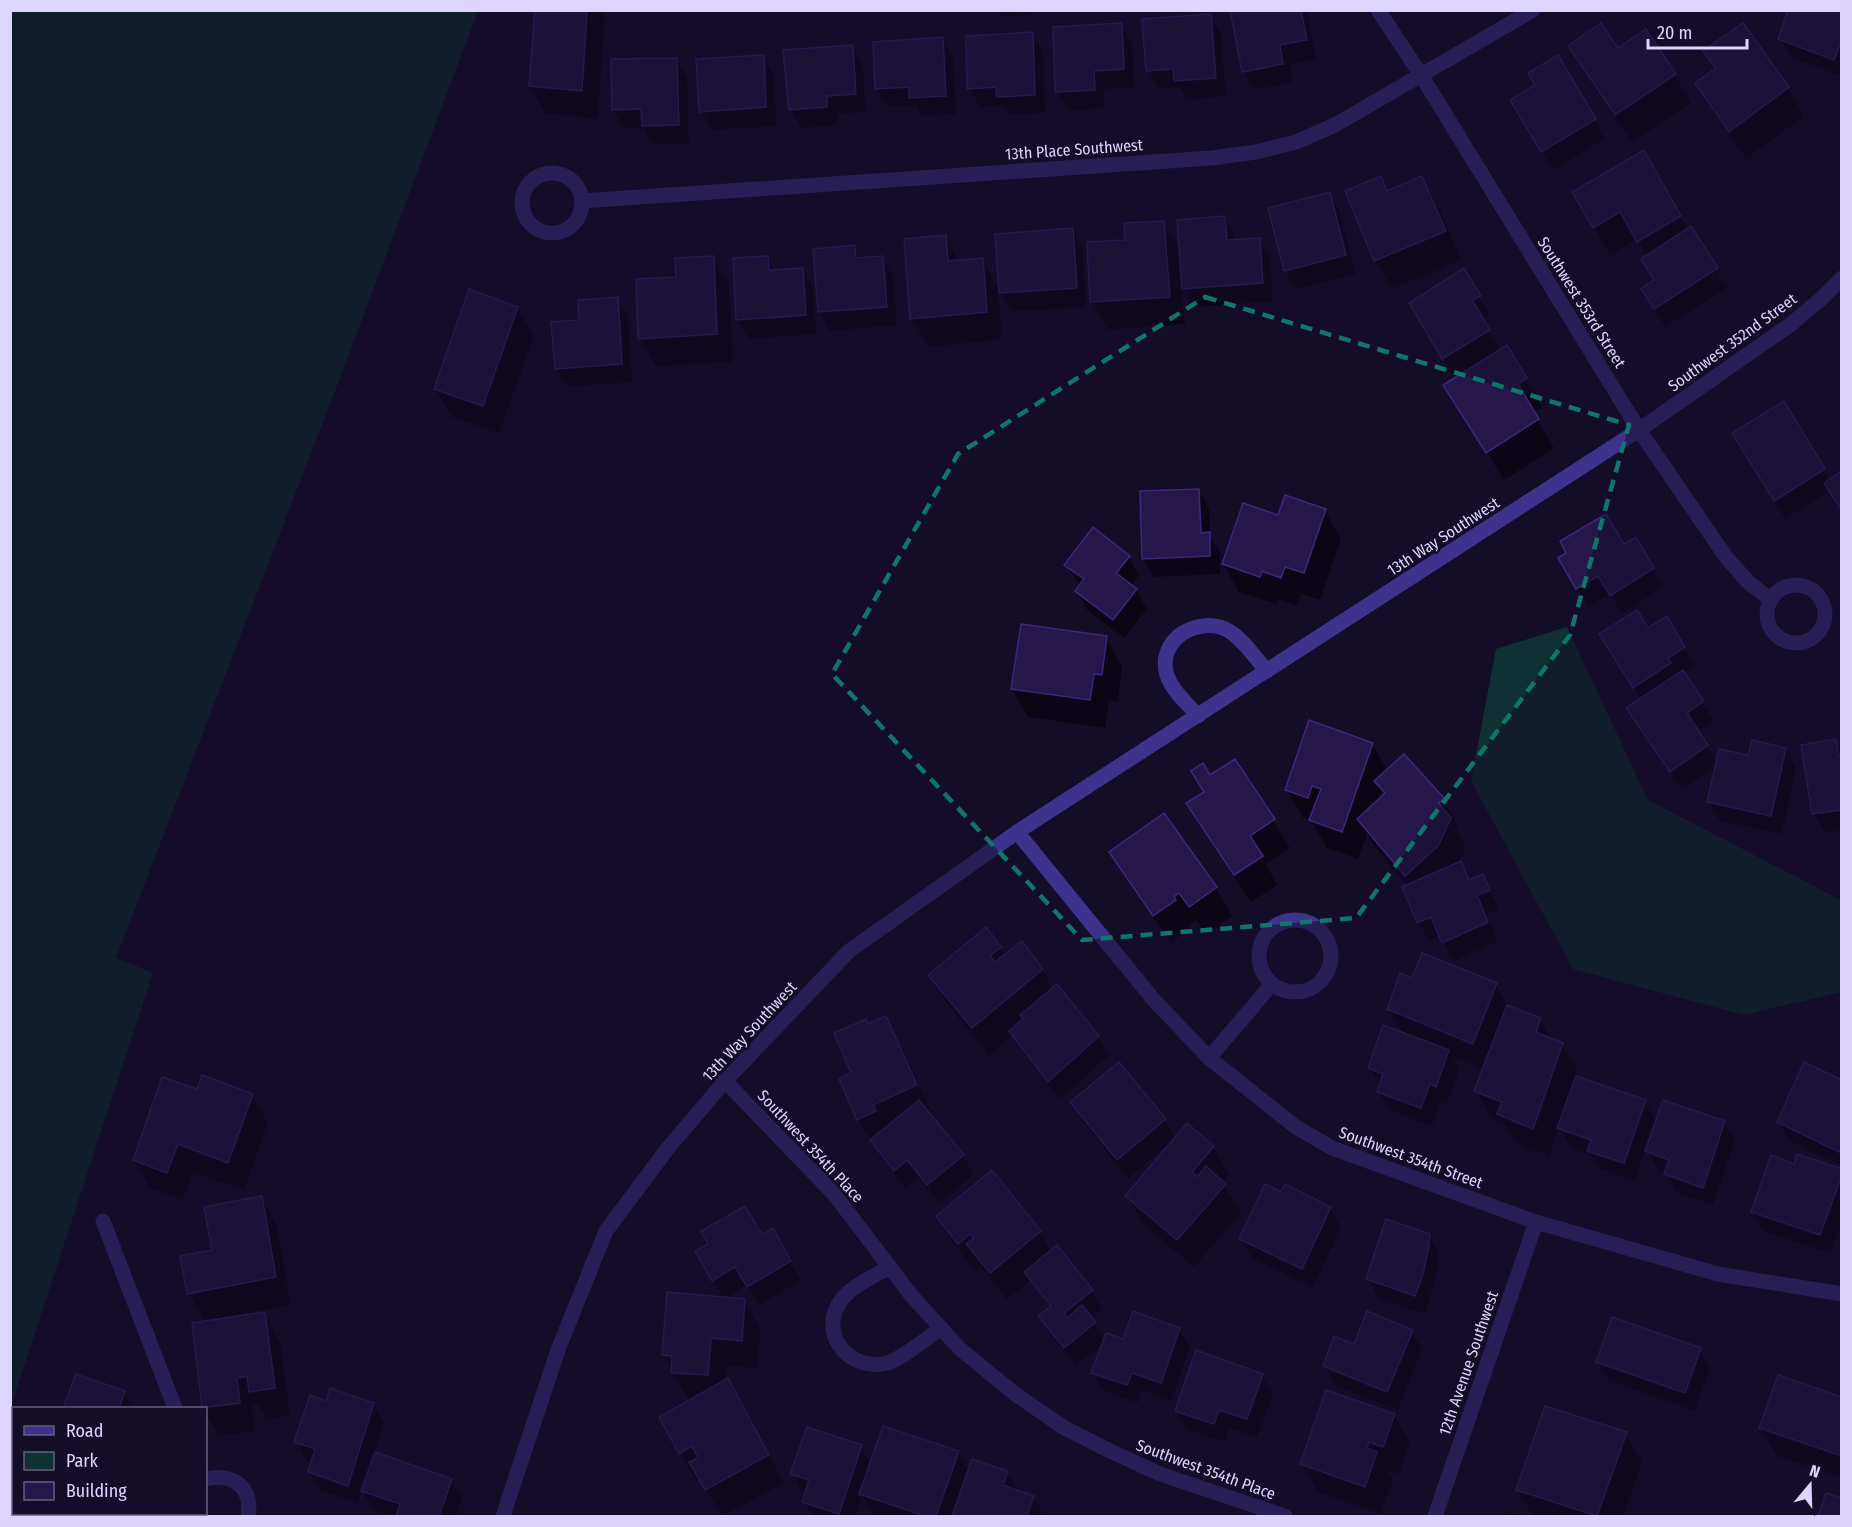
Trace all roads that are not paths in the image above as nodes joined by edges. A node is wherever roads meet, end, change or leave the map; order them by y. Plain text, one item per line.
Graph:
1 (1378, 10) edge
2 (1533, 10) edge
3 (1421, 75) junction
4 (582, 201) junction
5 (1842, 278) edge
6 (1639, 429) junction
7 (1770, 599) dead end
8 (1267, 672) junction
9 (1198, 716) junction
10 (1017, 832) junction
11 (1272, 984) junction
12 (1209, 1058) junction
13 (725, 1081) junction
14 (103, 1221) dead end
15 (1536, 1222) junction
16 (890, 1267) junction
17 (1842, 1294) edge
18 (942, 1328) junction
19 (175, 1407) edge
20 (207, 1479) edge
21 (248, 1516) edge
22 (504, 1516) edge
23 (1285, 1516) edge
24 (1435, 1516) edge

1 - 3 street, Southwest 353rd Street
2 - 3 street, 13th Place Southwest
3 - 4 street, 13th Place Southwest
3 - 6 street, Southwest 353rd Street
4 - 4 street
5 - 6 street, Southwest 352nd Street
6 - 7 street, Southwest 353rd Street
6 - 8 street, 13th Way Southwest
8 - 9 street, 13th Way Southwest
8 - 9 street
9 - 10 street, 13th Way Southwest
10 - 12 street, Southwest 354th Street
10 - 13 street, 13th Way Southwest
11 - 11 street
11 - 12 street
12 - 15 street, Southwest 354th Street
13 - 16 street, Southwest 354th Place
13 - 22 street, 13th Way Southwest
14 - 19 street
15 - 17 street, Southwest 354th Street
15 - 24 street, 12th Avenue Southwest
16 - 18 street, Southwest 354th Place
16 - 18 street
18 - 23 street, Southwest 354th Place
20 - 21 street

